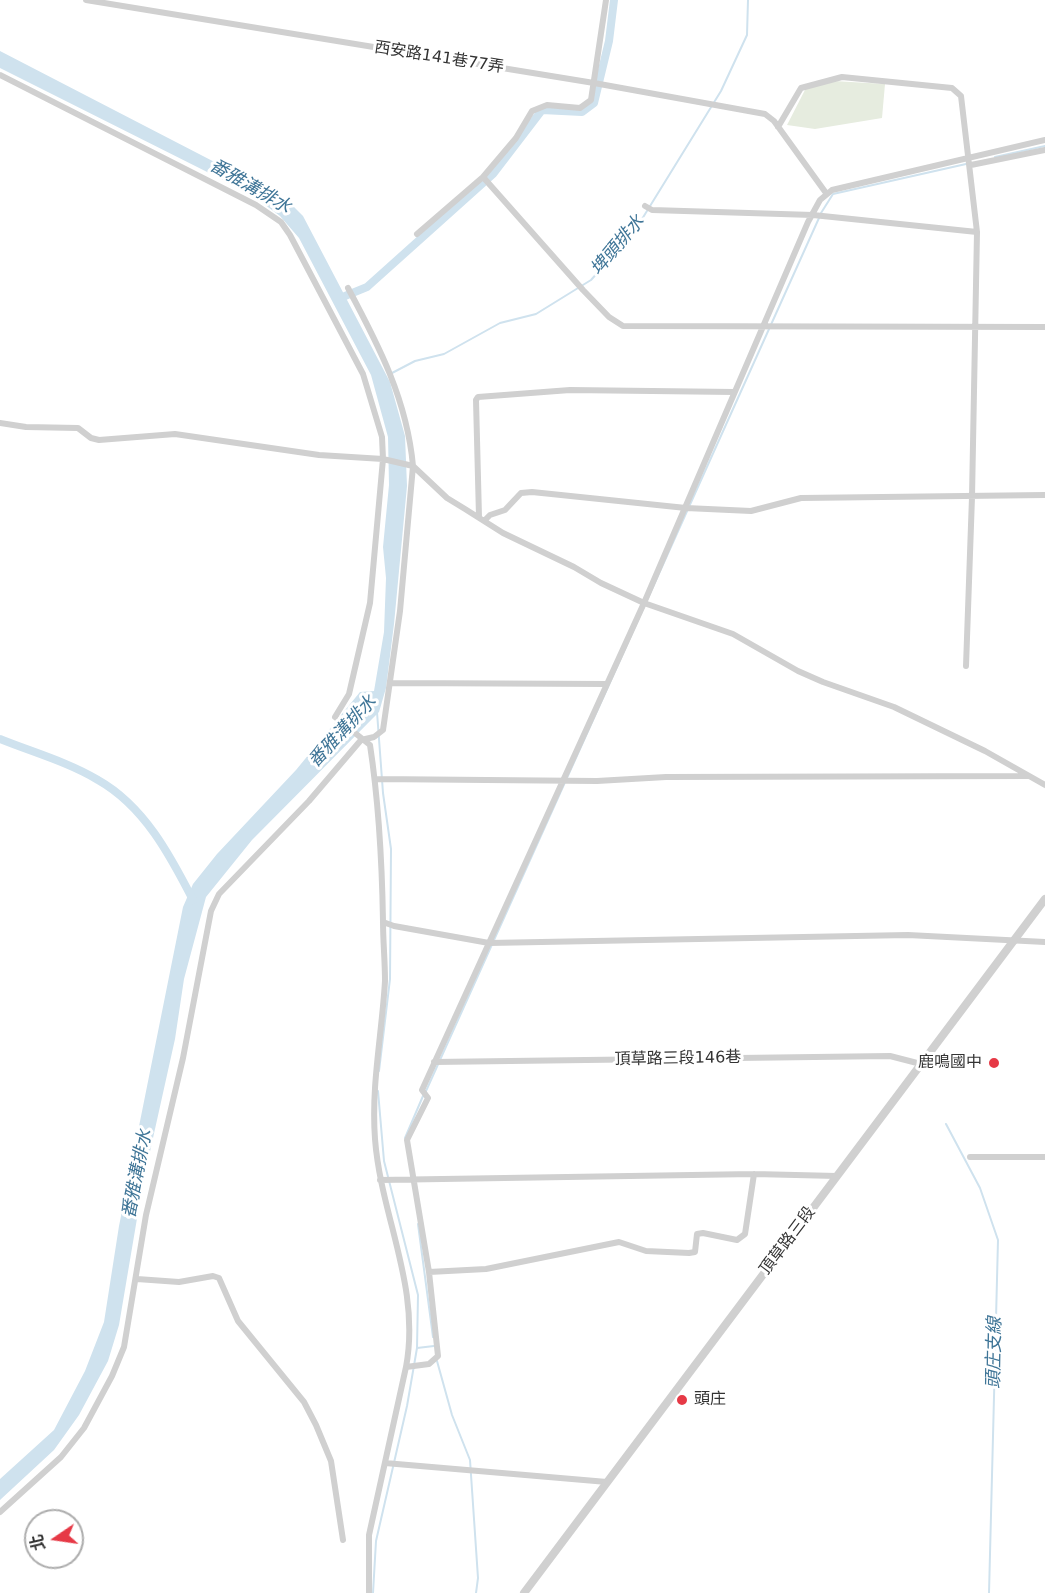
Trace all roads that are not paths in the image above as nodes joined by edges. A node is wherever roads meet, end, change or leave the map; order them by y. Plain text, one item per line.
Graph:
1 (86, 0) edge
2 (606, 0) edge
3 (0, 75) edge
4 (594, 83) junction
5 (778, 127) junction
6 (1045, 140) edge
7 (1045, 150) edge
8 (970, 162) junction
9 (485, 179) junction
10 (826, 193) junction
11 (645, 206) dead end
12 (813, 215) junction
13 (977, 232) junction
14 (417, 234) dead end
15 (348, 288) dead end
16 (765, 325) junction
17 (975, 327) junction
18 (1045, 327) edge
19 (734, 392) junction
20 (0, 423) edge
21 (383, 459) junction
22 (413, 466) junction
23 (1045, 495) edge
24 (972, 496) junction
25 (686, 508) junction
26 (482, 519) junction
27 (644, 603) junction
28 (966, 666) dead end
29 (391, 683) junction
30 (607, 684) junction
31 (361, 740) junction
32 (1029, 776) junction
33 (380, 780) junction
34 (562, 780) junction
35 (1045, 785) edge
36 (1045, 899) edge
37 (388, 924) junction
38 (1014, 940) junction
39 (1045, 942) edge
40 (489, 943) junction
41 (434, 1062) junction
42 (921, 1065) junction
43 (970, 1156) dead end
44 (1045, 1157) edge
45 (754, 1174) junction
46 (837, 1176) junction
47 (380, 1180) junction
48 (416, 1180) junction
49 (429, 1272) junction
50 (137, 1279) junction
51 (406, 1367) junction
52 (390, 1463) junction
53 (608, 1482) junction
54 (0, 1512) edge
55 (343, 1540) dead end
56 (369, 1593) edge
57 (524, 1593) edge

1 - 4 street, 西安路141巷77弄
2 - 4 street
3 - 21 street
4 - 5 street, 西安路141巷77弄
4 - 9 street
5 - 8 street
5 - 10 street
6 - 8 street
7 - 8 street
8 - 10 street
8 - 13 street
9 - 14 street
9 - 16 street
10 - 12 street
11 - 12 street
12 - 13 street
12 - 16 street
13 - 17 street
15 - 22 street
16 - 17 street
16 - 19 street
17 - 18 street
17 - 24 street
19 - 25 street
19 - 26 street
20 - 21 street
21 - 22 street
21 - 31 street
22 - 26 street
22 - 29 street
23 - 24 street
24 - 25 street
24 - 28 street
25 - 26 street
25 - 27 street
26 - 27 street
27 - 30 street
27 - 32 street
29 - 30 street
29 - 31 street
30 - 34 street
31 - 33 street
31 - 50 street
32 - 34 street
32 - 35 street
33 - 34 street
33 - 37 street
34 - 40 street
36 - 38 street, 頂草路三段
37 - 40 street
37 - 47 street
38 - 39 street
38 - 40 street
38 - 42 street, 頂草路三段
40 - 41 street
41 - 42 street, 頂草路三段146巷
41 - 48 street
42 - 46 street, 頂草路三段
43 - 44 street
45 - 46 street
45 - 48 street
45 - 49 street
46 - 53 street, 頂草路三段
47 - 48 street
47 - 51 street
48 - 49 street
49 - 51 street
50 - 54 street
50 - 55 street
51 - 52 street
52 - 53 street
52 - 56 street
53 - 57 street, 頂草路三段

